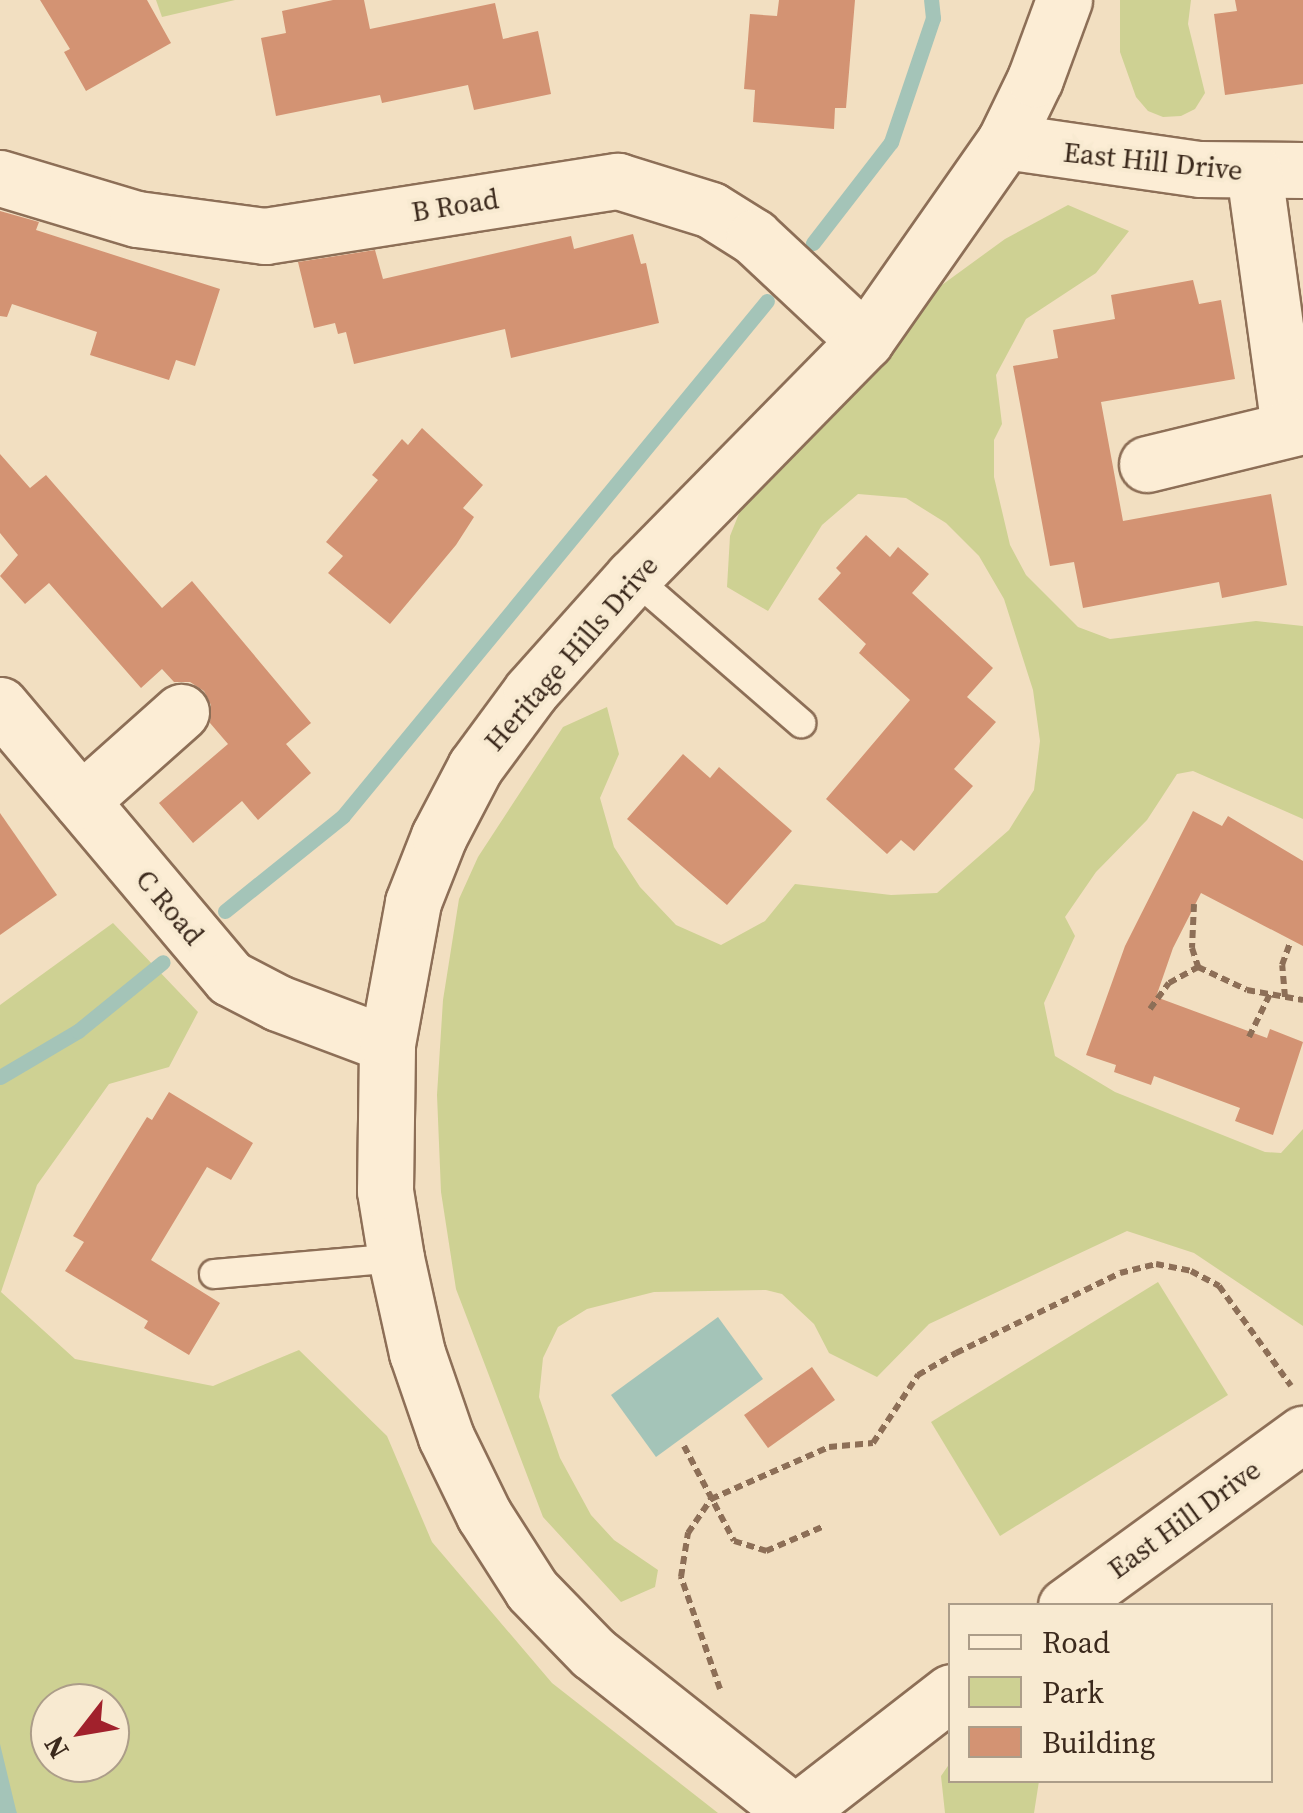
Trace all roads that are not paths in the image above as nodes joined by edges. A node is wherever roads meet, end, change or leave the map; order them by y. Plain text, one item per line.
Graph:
1 (1064, 0) edge
2 (1004, 141) junction
3 (1278, 171) edge
4 (0, 178) edge
5 (865, 340) junction
6 (1296, 427) edge
7 (1148, 464) dead end
8 (633, 576) junction
9 (0, 705) edge
10 (181, 712) dead end
11 (801, 723) dead end
12 (81, 801) junction
13 (387, 1044) junction
14 (396, 1258) junction
15 (214, 1274) dead end
16 (1298, 1411) edge
17 (1070, 1603) edge
18 (948, 1694) edge
19 (795, 1813) edge

1 - 2 street, Heritage Hills Drive
2 - 3 street, East Hill Drive
2 - 5 street, Heritage Hills Drive
3 - 6 street
4 - 5 street, B Road
5 - 8 street, Heritage Hills Drive
6 - 7 street
8 - 11 lane
8 - 13 street, Heritage Hills Drive
9 - 12 street, C Road
10 - 12 street
12 - 13 street, C Road
13 - 14 street, Heritage Hills Drive
14 - 15 lane
14 - 19 street, Heritage Hills Drive
16 - 17 street, East Hill Drive
18 - 19 street

